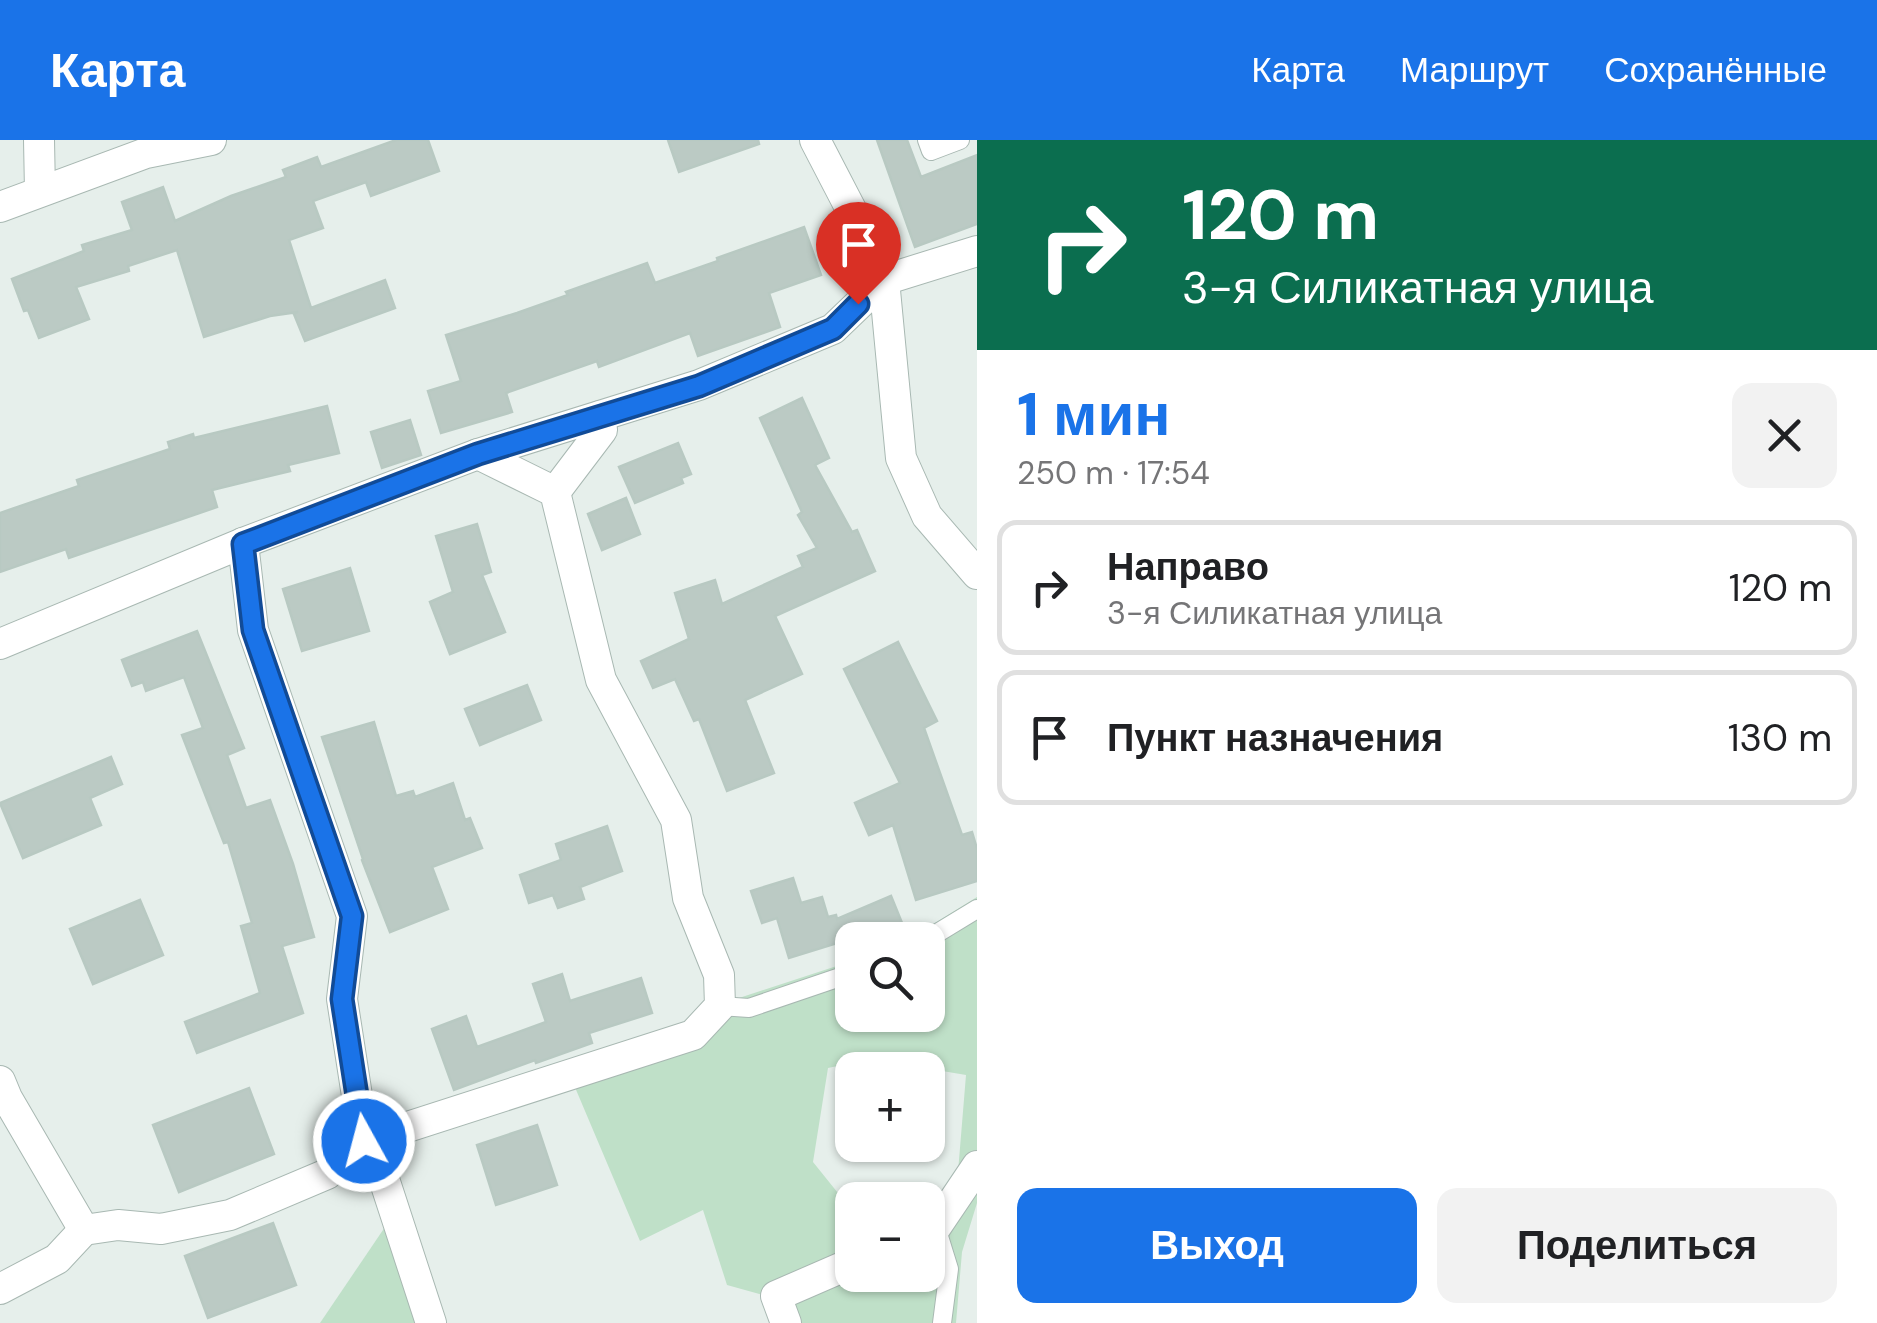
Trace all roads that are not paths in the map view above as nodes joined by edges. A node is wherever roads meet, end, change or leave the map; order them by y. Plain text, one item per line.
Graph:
1 (39, 140) edge
2 (211, 140) edge
3 (815, 140) edge
4 (927, 140) edge
5 (960, 140) edge
6 (40, 191) junction
7 (0, 207) edge
8 (977, 251) edge
9 (884, 280) junction
10 (600, 416) junction
11 (478, 454) junction
12 (555, 492) junction
13 (243, 544) junction
14 (977, 574) edge
15 (0, 644) edge
16 (977, 909) edge
17 (945, 928) edge
18 (835, 979) edge
19 (720, 1006) junction
20 (0, 1081) edge
21 (364, 1141) junction
22 (977, 1166) edge
23 (945, 1211) edge
24 (84, 1230) junction
25 (945, 1260) edge
26 (835, 1270) edge
27 (0, 1289) edge
28 (431, 1323) edge
29 (786, 1323) edge
30 (942, 1323) edge

1 - 6 street
2 - 6 street
3 - 9 street
4 - 5 lane
6 - 7 street
8 - 9 street
9 - 10 street
9 - 14 street
10 - 11 street
10 - 12 street
11 - 12 street
11 - 13 street
12 - 19 street
13 - 15 street
13 - 21 street
16 - 17 lane
18 - 19 lane
19 - 21 street
20 - 24 street
21 - 24 street
21 - 28 street
22 - 23 street
24 - 27 street
25 - 30 lane
26 - 29 street

